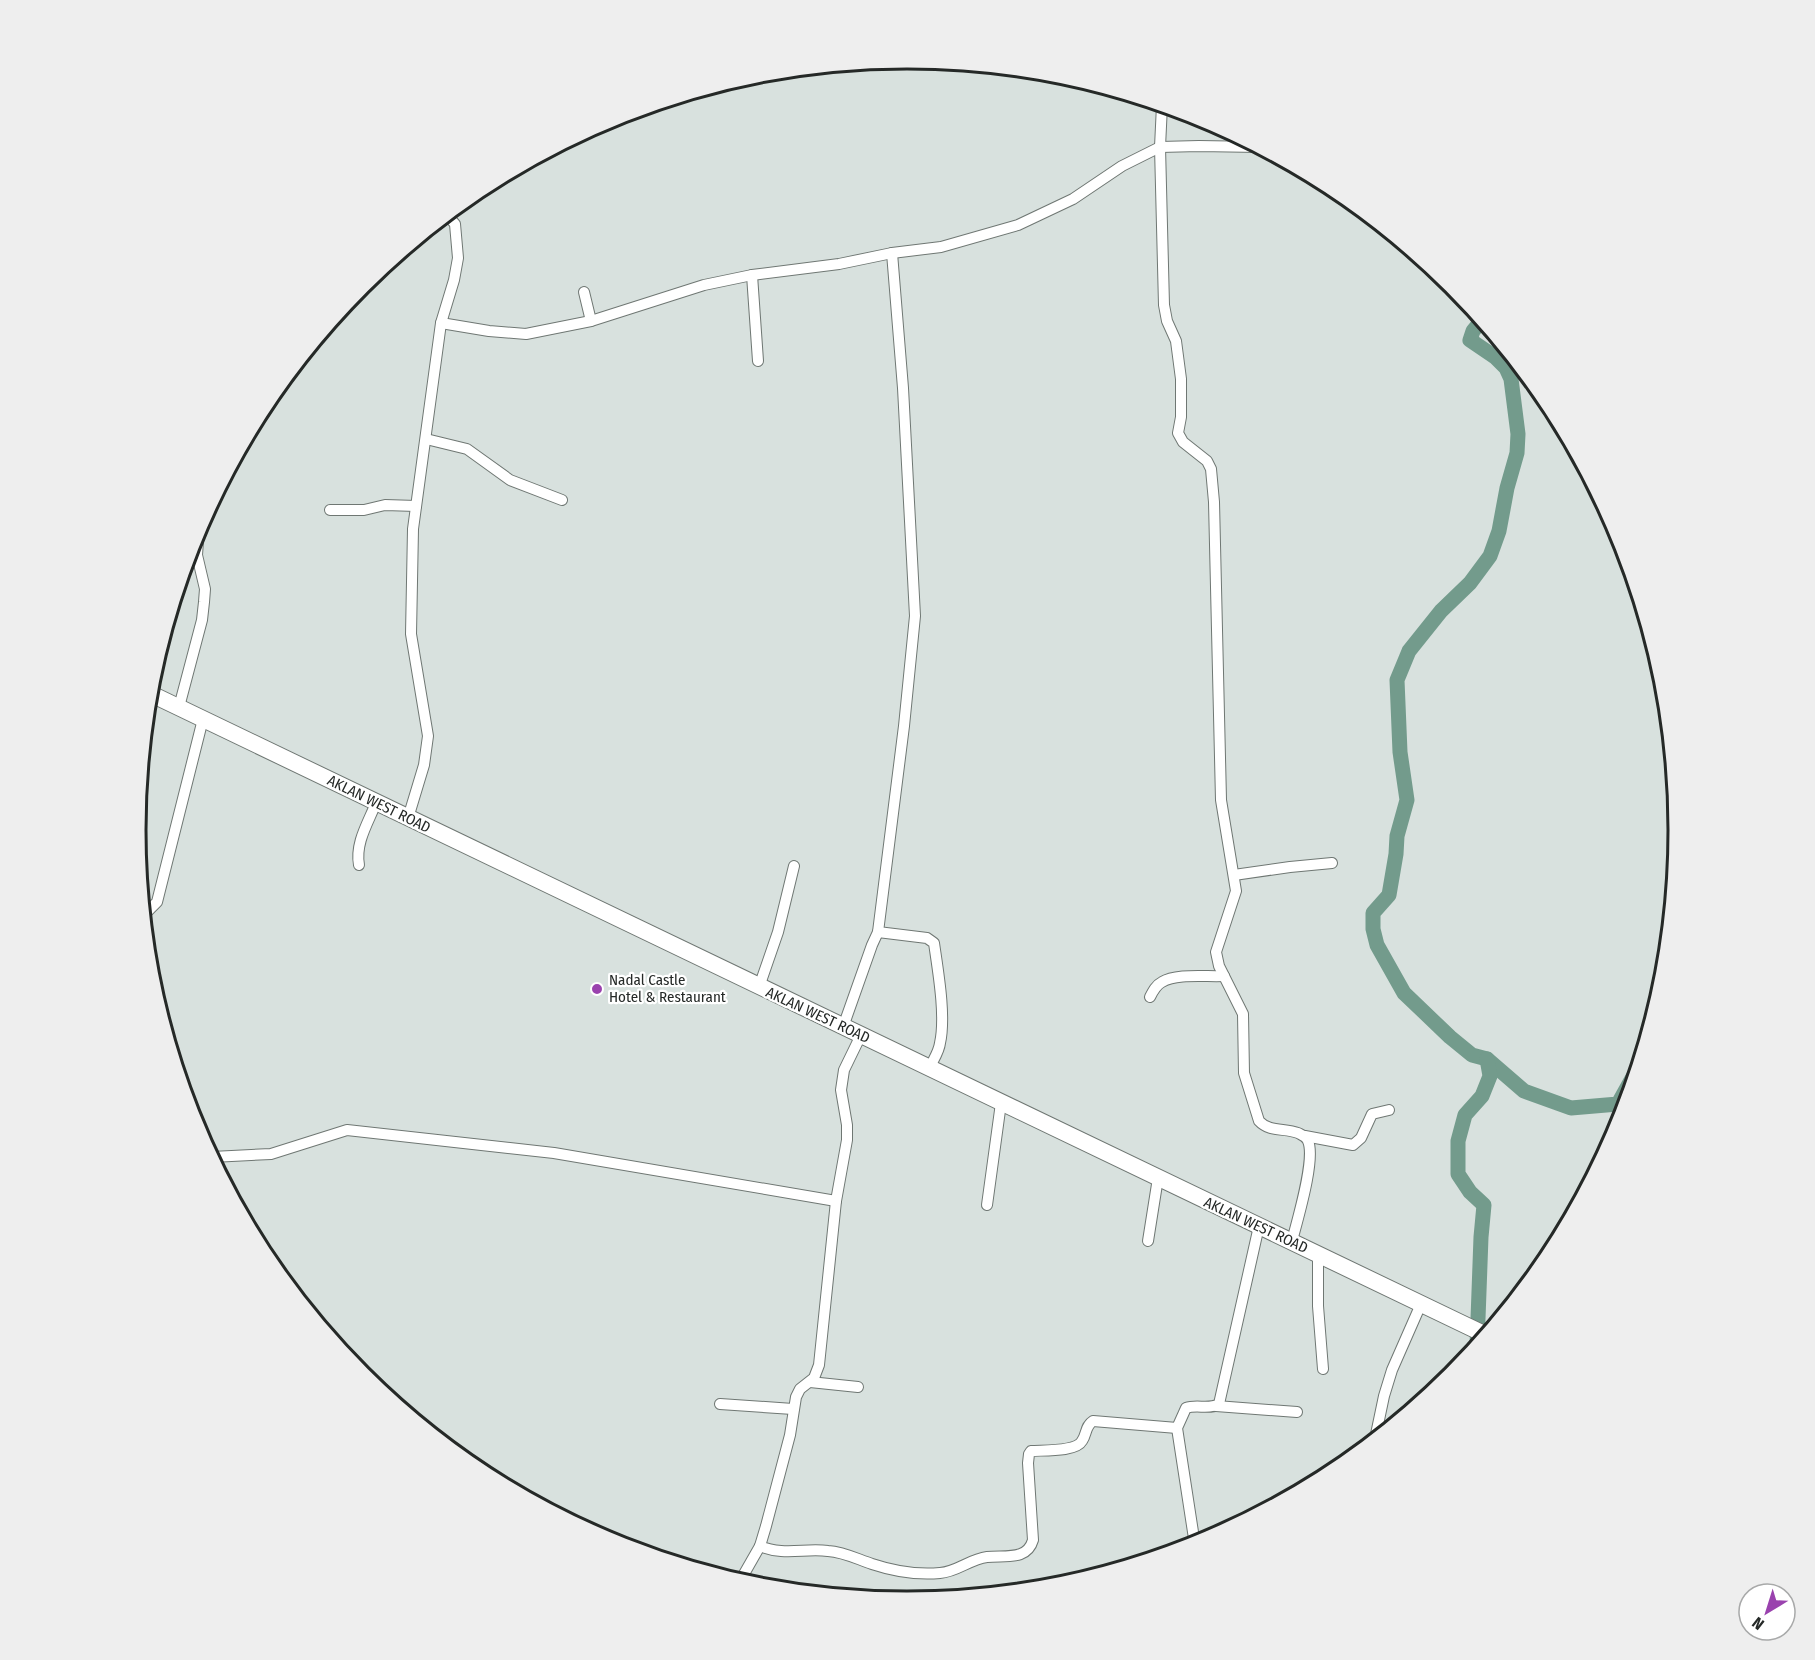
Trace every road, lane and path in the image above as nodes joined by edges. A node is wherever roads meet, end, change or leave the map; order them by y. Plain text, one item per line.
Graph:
1 (1161, 112) edge
2 (1160, 147) junction
3 (1243, 147) edge
4 (452, 220) edge
5 (892, 253) junction
6 (752, 275) junction
7 (584, 292) dead end
8 (591, 321) junction
9 (441, 323) junction
10 (758, 361) dead end
11 (426, 439) junction
12 (562, 500) dead end
13 (416, 506) junction
14 (330, 510) dead end
15 (197, 557) edge
16 (159, 697) edge
17 (179, 707) junction
18 (203, 719) junction
19 (376, 803) junction
20 (408, 818) junction
21 (1332, 863) dead end
22 (359, 865) dead end
23 (794, 866) dead end
24 (1234, 875) junction
25 (151, 910) edge
26 (878, 932) junction
27 (1224, 976) junction
28 (759, 987) junction
29 (1150, 997) dead end
30 (843, 1027) junction
31 (861, 1035) junction
32 (929, 1069) junction
33 (1001, 1103) junction
34 (1389, 1110) dead end
35 (1305, 1136) junction
36 (220, 1157) edge
37 (1158, 1178) junction
38 (836, 1201) junction
39 (987, 1205) dead end
40 (1259, 1226) junction
41 (1148, 1241) dead end
42 (1292, 1241) junction
43 (1318, 1254) junction
44 (1421, 1304) junction
45 (1480, 1332) edge
46 (1323, 1369) dead end
47 (810, 1382) junction
48 (858, 1387) dead end
49 (720, 1404) dead end
50 (1216, 1406) junction
51 (793, 1409) junction
52 (1297, 1412) dead end
53 (1176, 1428) junction
54 (1377, 1429) edge
55 (1193, 1535) edge
56 (760, 1546) junction
57 (745, 1573) edge

1 - 2 street
2 - 3 street
2 - 5 street
2 - 24 street
4 - 9 street
5 - 6 street
5 - 26 street
6 - 8 street
6 - 10 street
7 - 8 street
8 - 9 street
9 - 11 street
11 - 12 street
11 - 13 street
13 - 14 street
13 - 20 street
15 - 17 street
16 - 17 main road, AKLAN WEST ROAD
17 - 18 main road, AKLAN WEST ROAD
18 - 19 main road, AKLAN WEST ROAD
18 - 25 street
19 - 20 main road, AKLAN WEST ROAD
19 - 22 street
20 - 28 main road, AKLAN WEST ROAD
21 - 24 street
23 - 28 street
24 - 27 street
26 - 30 street
26 - 32 street
27 - 29 street
27 - 35 street
28 - 30 main road, AKLAN WEST ROAD
30 - 31 main road, AKLAN WEST ROAD
31 - 32 main road, AKLAN WEST ROAD
31 - 38 street
32 - 33 main road, AKLAN WEST ROAD
33 - 37 main road, AKLAN WEST ROAD
33 - 39 street
34 - 35 street
35 - 42 street
36 - 38 street
37 - 40 main road, AKLAN WEST ROAD
37 - 41 street
38 - 47 street
40 - 42 main road, AKLAN WEST ROAD
40 - 50 street
42 - 43 main road, AKLAN WEST ROAD
43 - 44 main road, AKLAN WEST ROAD
43 - 46 street
44 - 45 main road, AKLAN WEST ROAD
44 - 54 street
47 - 48 street
47 - 51 street
49 - 51 street
50 - 52 street
50 - 53 street
51 - 56 street
53 - 55 street
53 - 56 street
56 - 57 street

